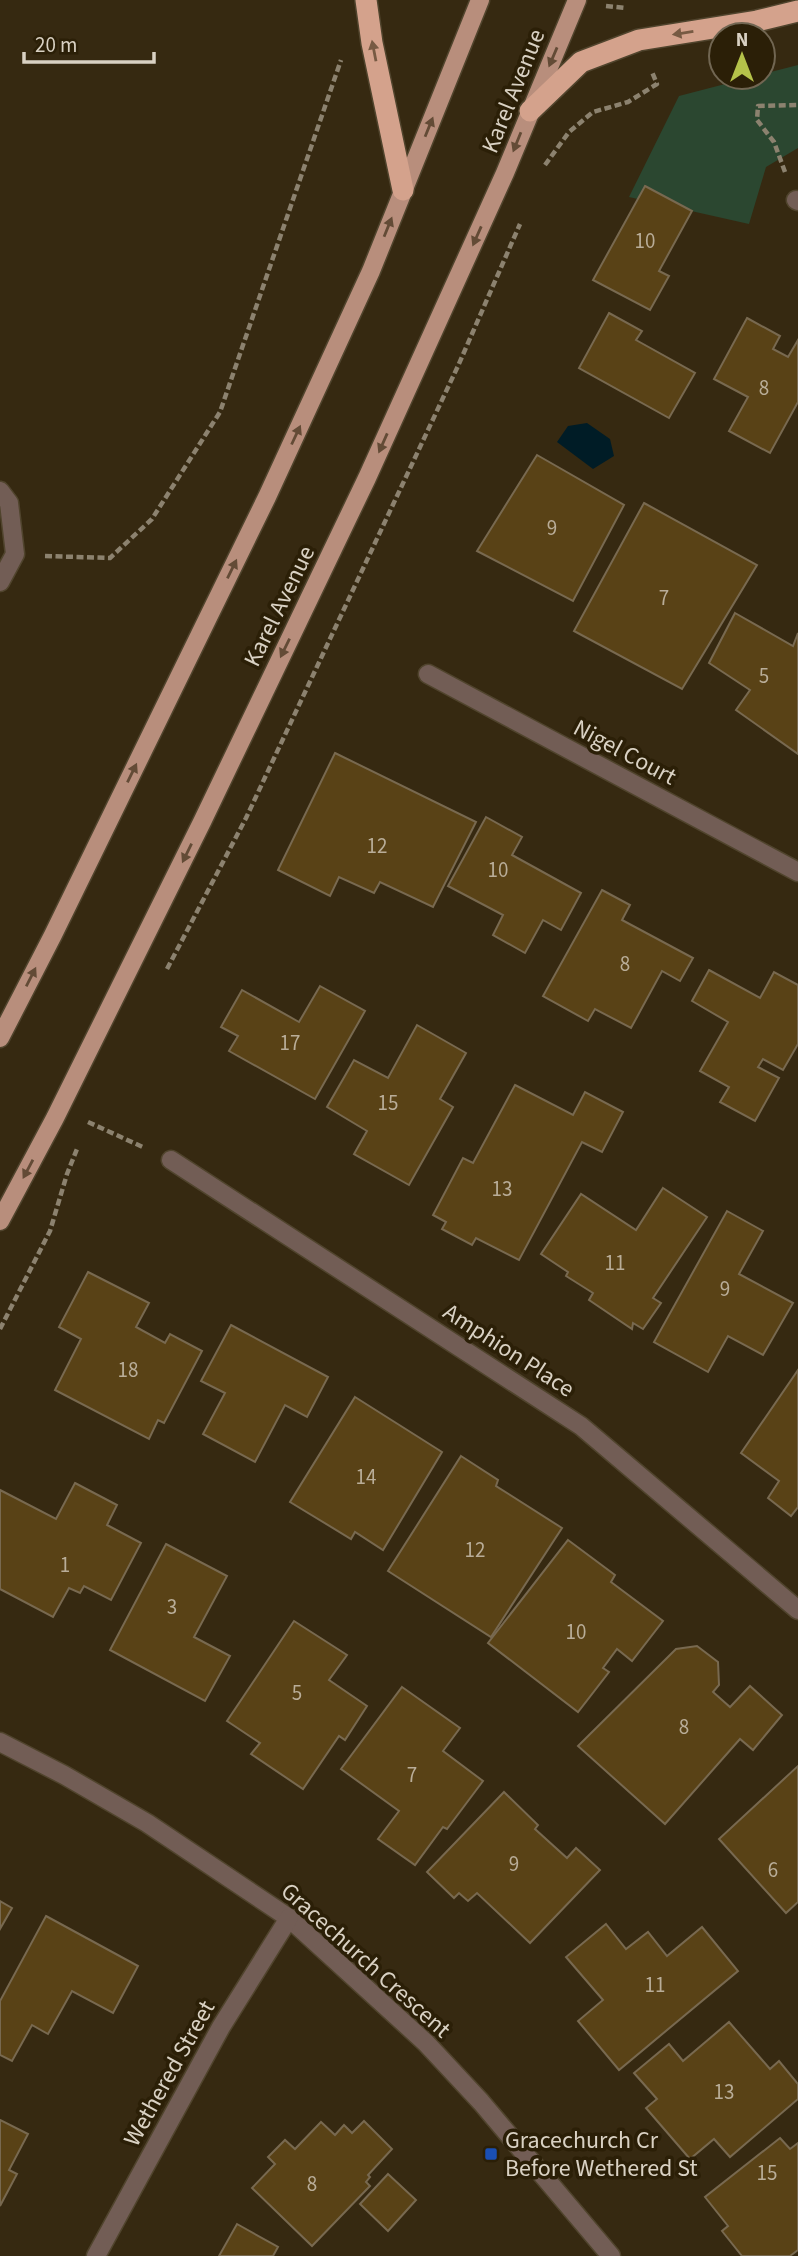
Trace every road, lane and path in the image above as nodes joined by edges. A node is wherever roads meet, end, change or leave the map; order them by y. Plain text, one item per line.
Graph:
1 (366, 0) edge
2 (480, 0) edge
3 (577, 0) edge
4 (798, 11) edge
5 (343, 54) dead end
6 (657, 85) dead end
7 (798, 105) edge
8 (530, 111) junction
9 (541, 176) dead end
10 (403, 190) junction
11 (797, 201) edge
12 (525, 212) dead end
13 (0, 491) edge
14 (15, 554) junction
15 (0, 582) edge
16 (428, 674) dead end
17 (798, 872) edge
18 (164, 976) dead end
19 (0, 1038) edge
20 (94, 1110) dead end
21 (88, 1122) junction
22 (84, 1132) dead end
23 (80, 1143) dead end
24 (171, 1160) joint
25 (0, 1221) edge
26 (0, 1329) edge
27 (798, 1610) edge
28 (0, 1742) edge
29 (289, 1918) junction
30 (96, 2256) edge
31 (611, 2256) edge

10 -> 1 highway
10 -> 2 main road
3 -> 8 main road, Karel Avenue
4 -> 8 highway
5 - 14 path
6 - 9 path
7 - 11 path
8 -> 25 main road, Karel Avenue
19 -> 10 main road
12 - 18 path
13 - 14 street
14 - 15 street
16 - 17 street, Nigel Court
20 - 21 path
21 - 22 path
21 - 24 path
23 - 26 path
24 - 27 street, Amphion Place
28 - 29 street, Gracechurch Crescent
29 - 30 street, Wethered Street
29 - 31 street, Gracechurch Crescent

